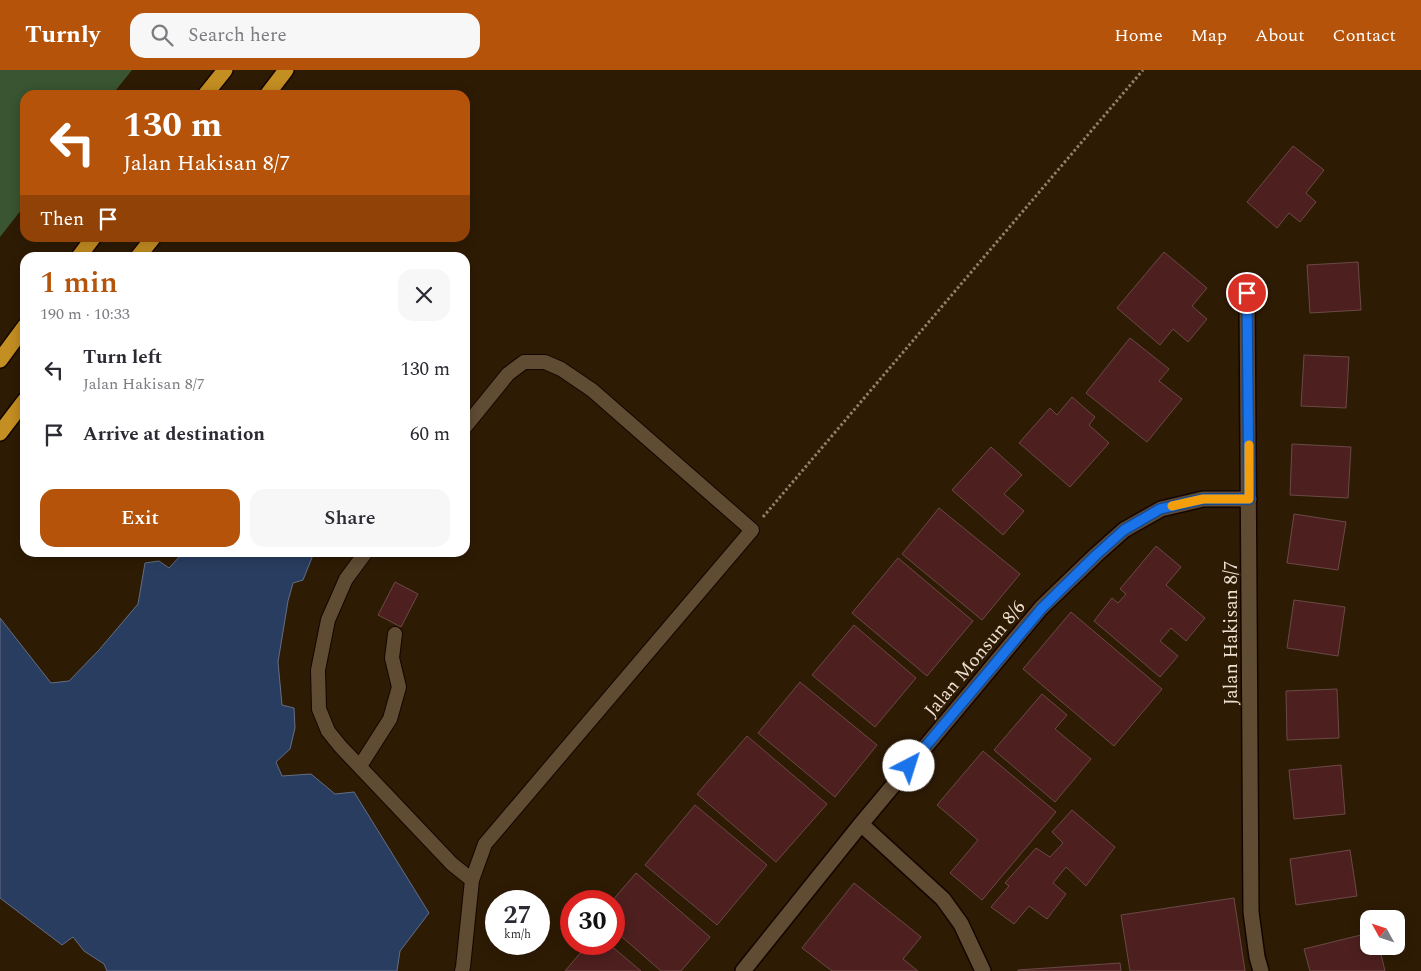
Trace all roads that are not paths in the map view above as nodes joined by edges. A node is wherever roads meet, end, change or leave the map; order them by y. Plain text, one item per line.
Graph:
1 (225, 70) edge
2 (286, 70) edge
3 (209, 90) edge
4 (271, 90) edge
5 (150, 242) edge
6 (142, 252) edge
7 (1247, 293) dead end
8 (20, 333) edge
9 (0, 360) edge
10 (20, 407) edge
11 (470, 421) edge
12 (0, 433) edge
13 (1249, 499) junction
14 (362, 557) edge
15 (395, 634) dead end
16 (360, 766) junction
17 (861, 824) junction
18 (472, 880) junction
19 (462, 971) edge
20 (743, 971) edge
21 (983, 971) edge
22 (1261, 971) edge

1 - 3 highway
2 - 4 highway
5 - 6 highway
7 - 13 street, Jalan Hakisan 8/7
8 - 9 highway
10 - 12 highway
11 - 18 lane
13 - 17 street, Jalan Monsun 8/6
13 - 22 street, Jalan Hakisan 8/7
14 - 16 lane
15 - 16 lane
16 - 18 lane
17 - 20 street, Jalan Monsun 8/6
17 - 21 street
18 - 19 lane

